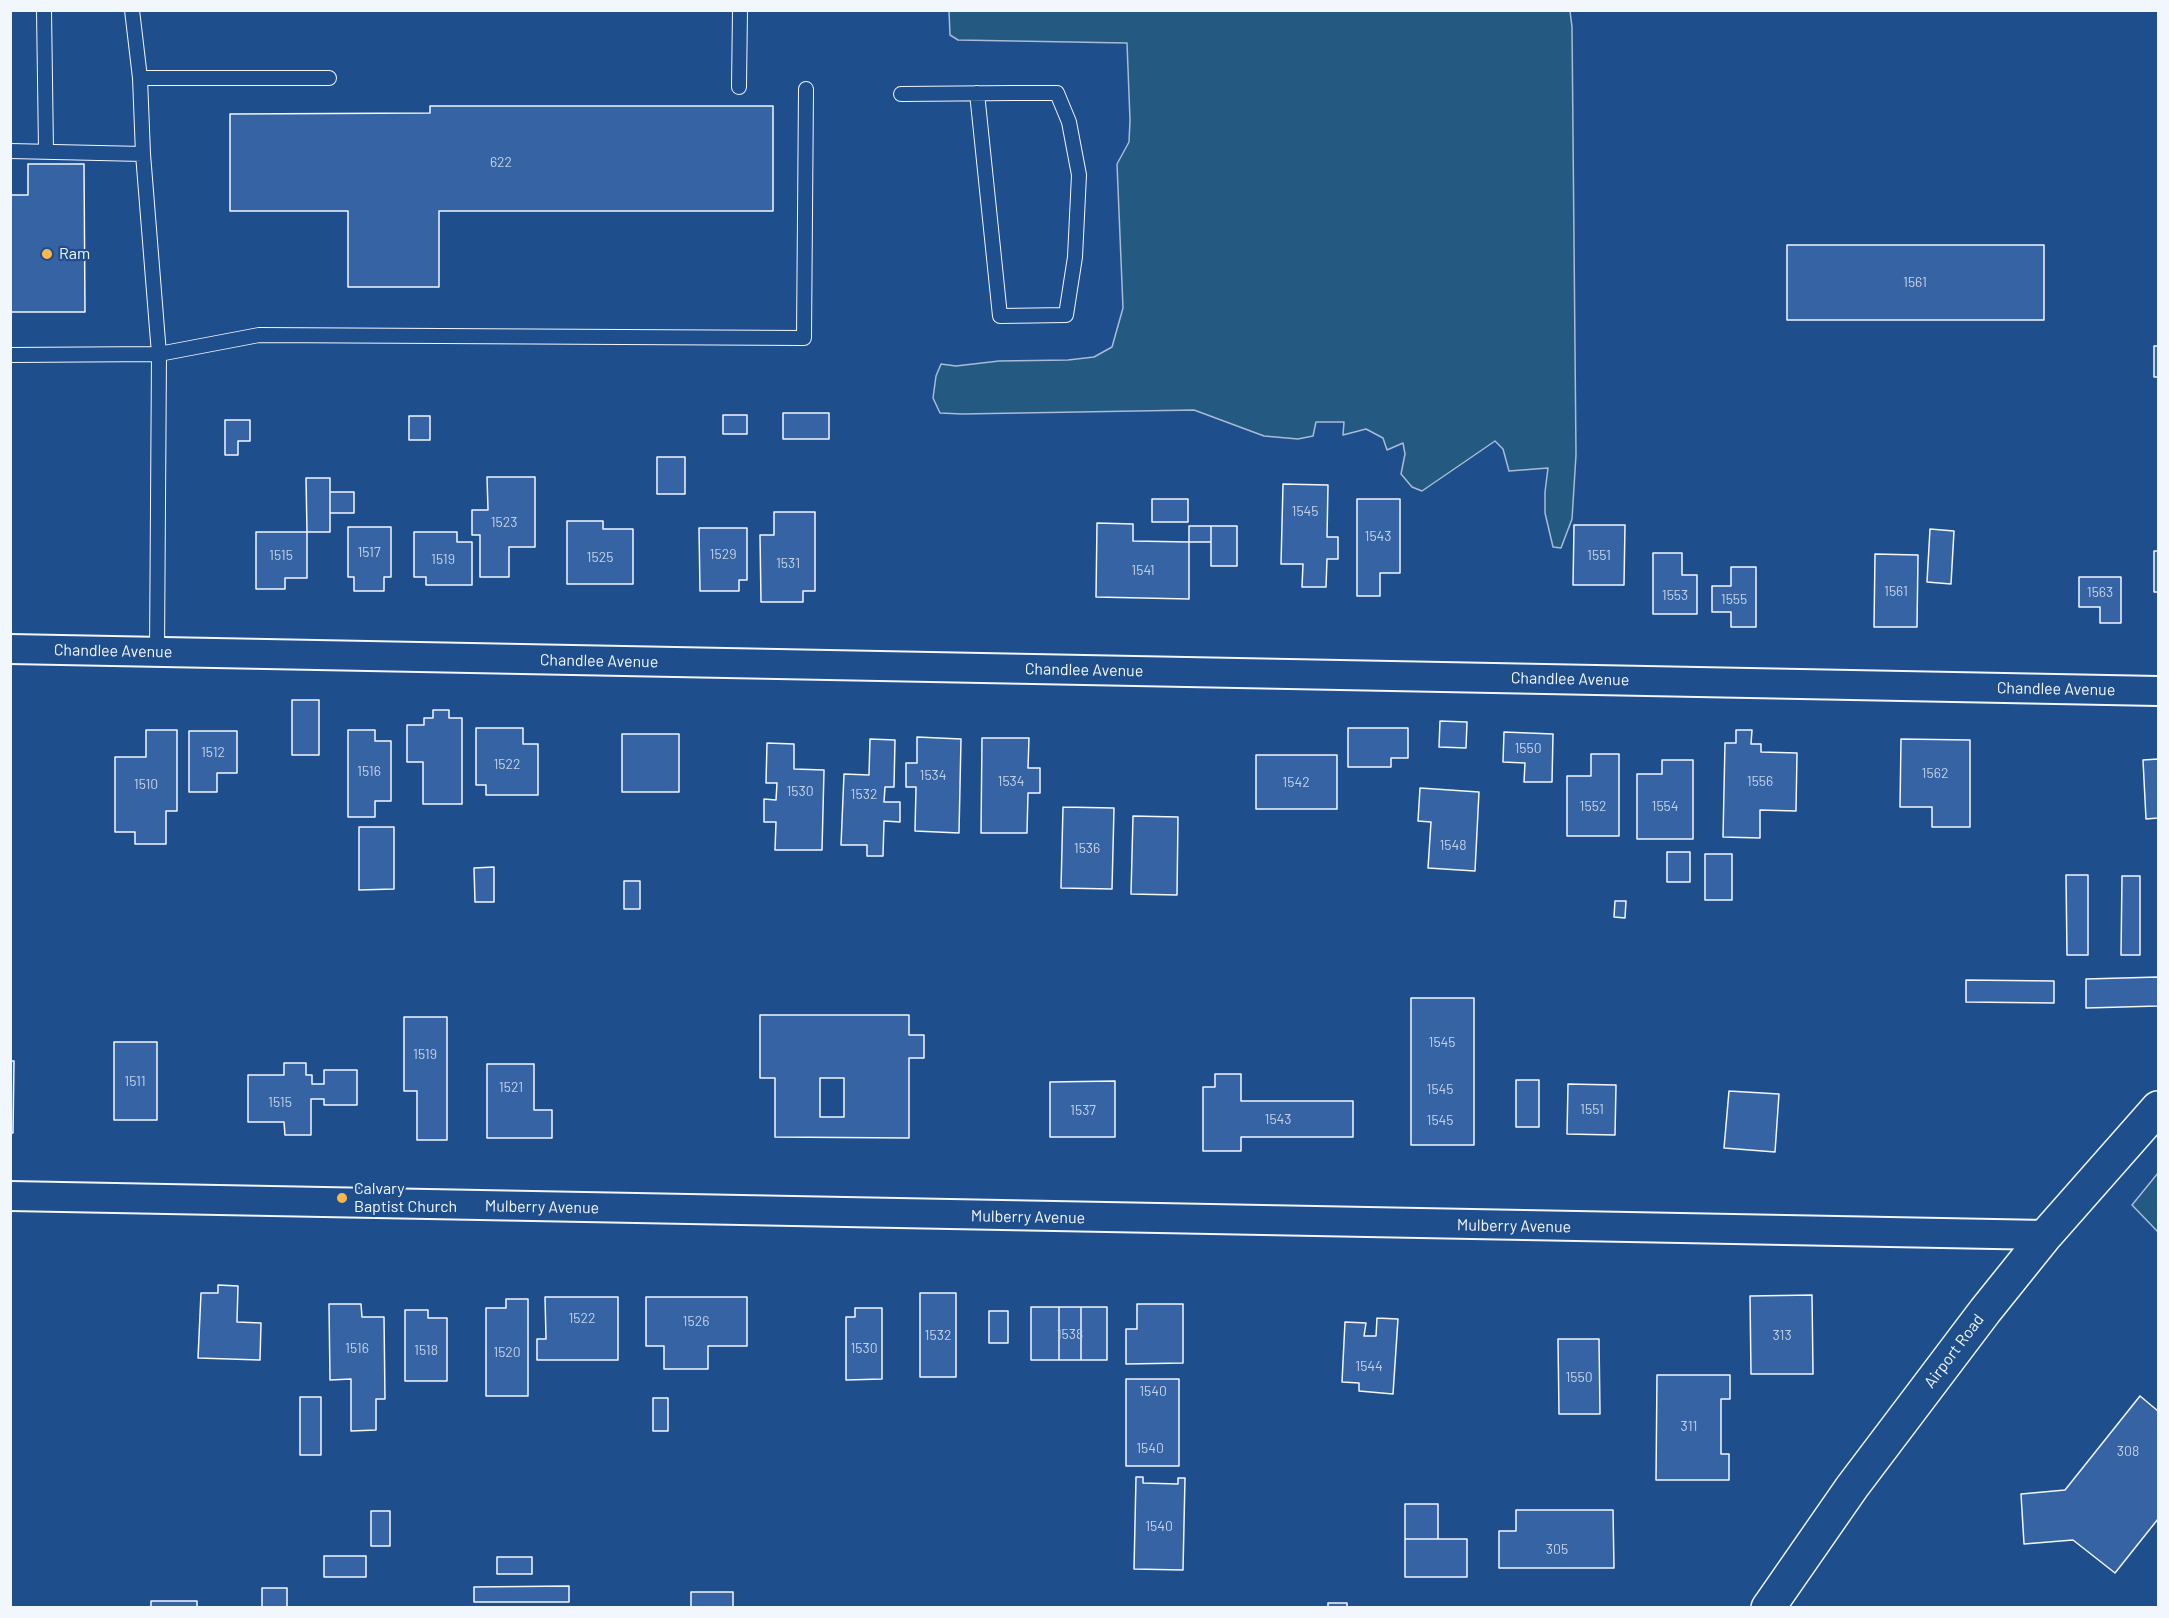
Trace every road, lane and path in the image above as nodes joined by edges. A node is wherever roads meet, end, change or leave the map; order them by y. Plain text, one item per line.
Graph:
1 (44, 10) edge
2 (132, 10) edge
3 (740, 10) edge
4 (140, 78) junction
5 (329, 78) dead end
6 (739, 87) dead end
7 (806, 89) dead end
8 (977, 93) junction
9 (901, 94) dead end
10 (10, 151) edge
11 (46, 151) junction
12 (143, 154) junction
13 (159, 354) junction
14 (10, 355) edge
15 (10, 649) edge
16 (157, 652) junction
17 (2158, 691) edge
18 (2158, 1108) edge
19 (10, 1196) edge
20 (2046, 1235) junction
21 (1768, 1608) edge

1 - 11 lane
2 - 4 lane
3 - 6 lane
4 - 5 lane
4 - 12 lane
7 - 13 lane
8 - 8 lane
8 - 9 lane
10 - 11 lane
11 - 12 lane
12 - 13 lane
13 - 14 lane
13 - 16 lane
15 - 16 street, Chandlee Avenue
16 - 17 street, Chandlee Avenue
18 - 20 main road, Airport Road
19 - 20 street, Mulberry Avenue
20 - 21 main road, Airport Road

